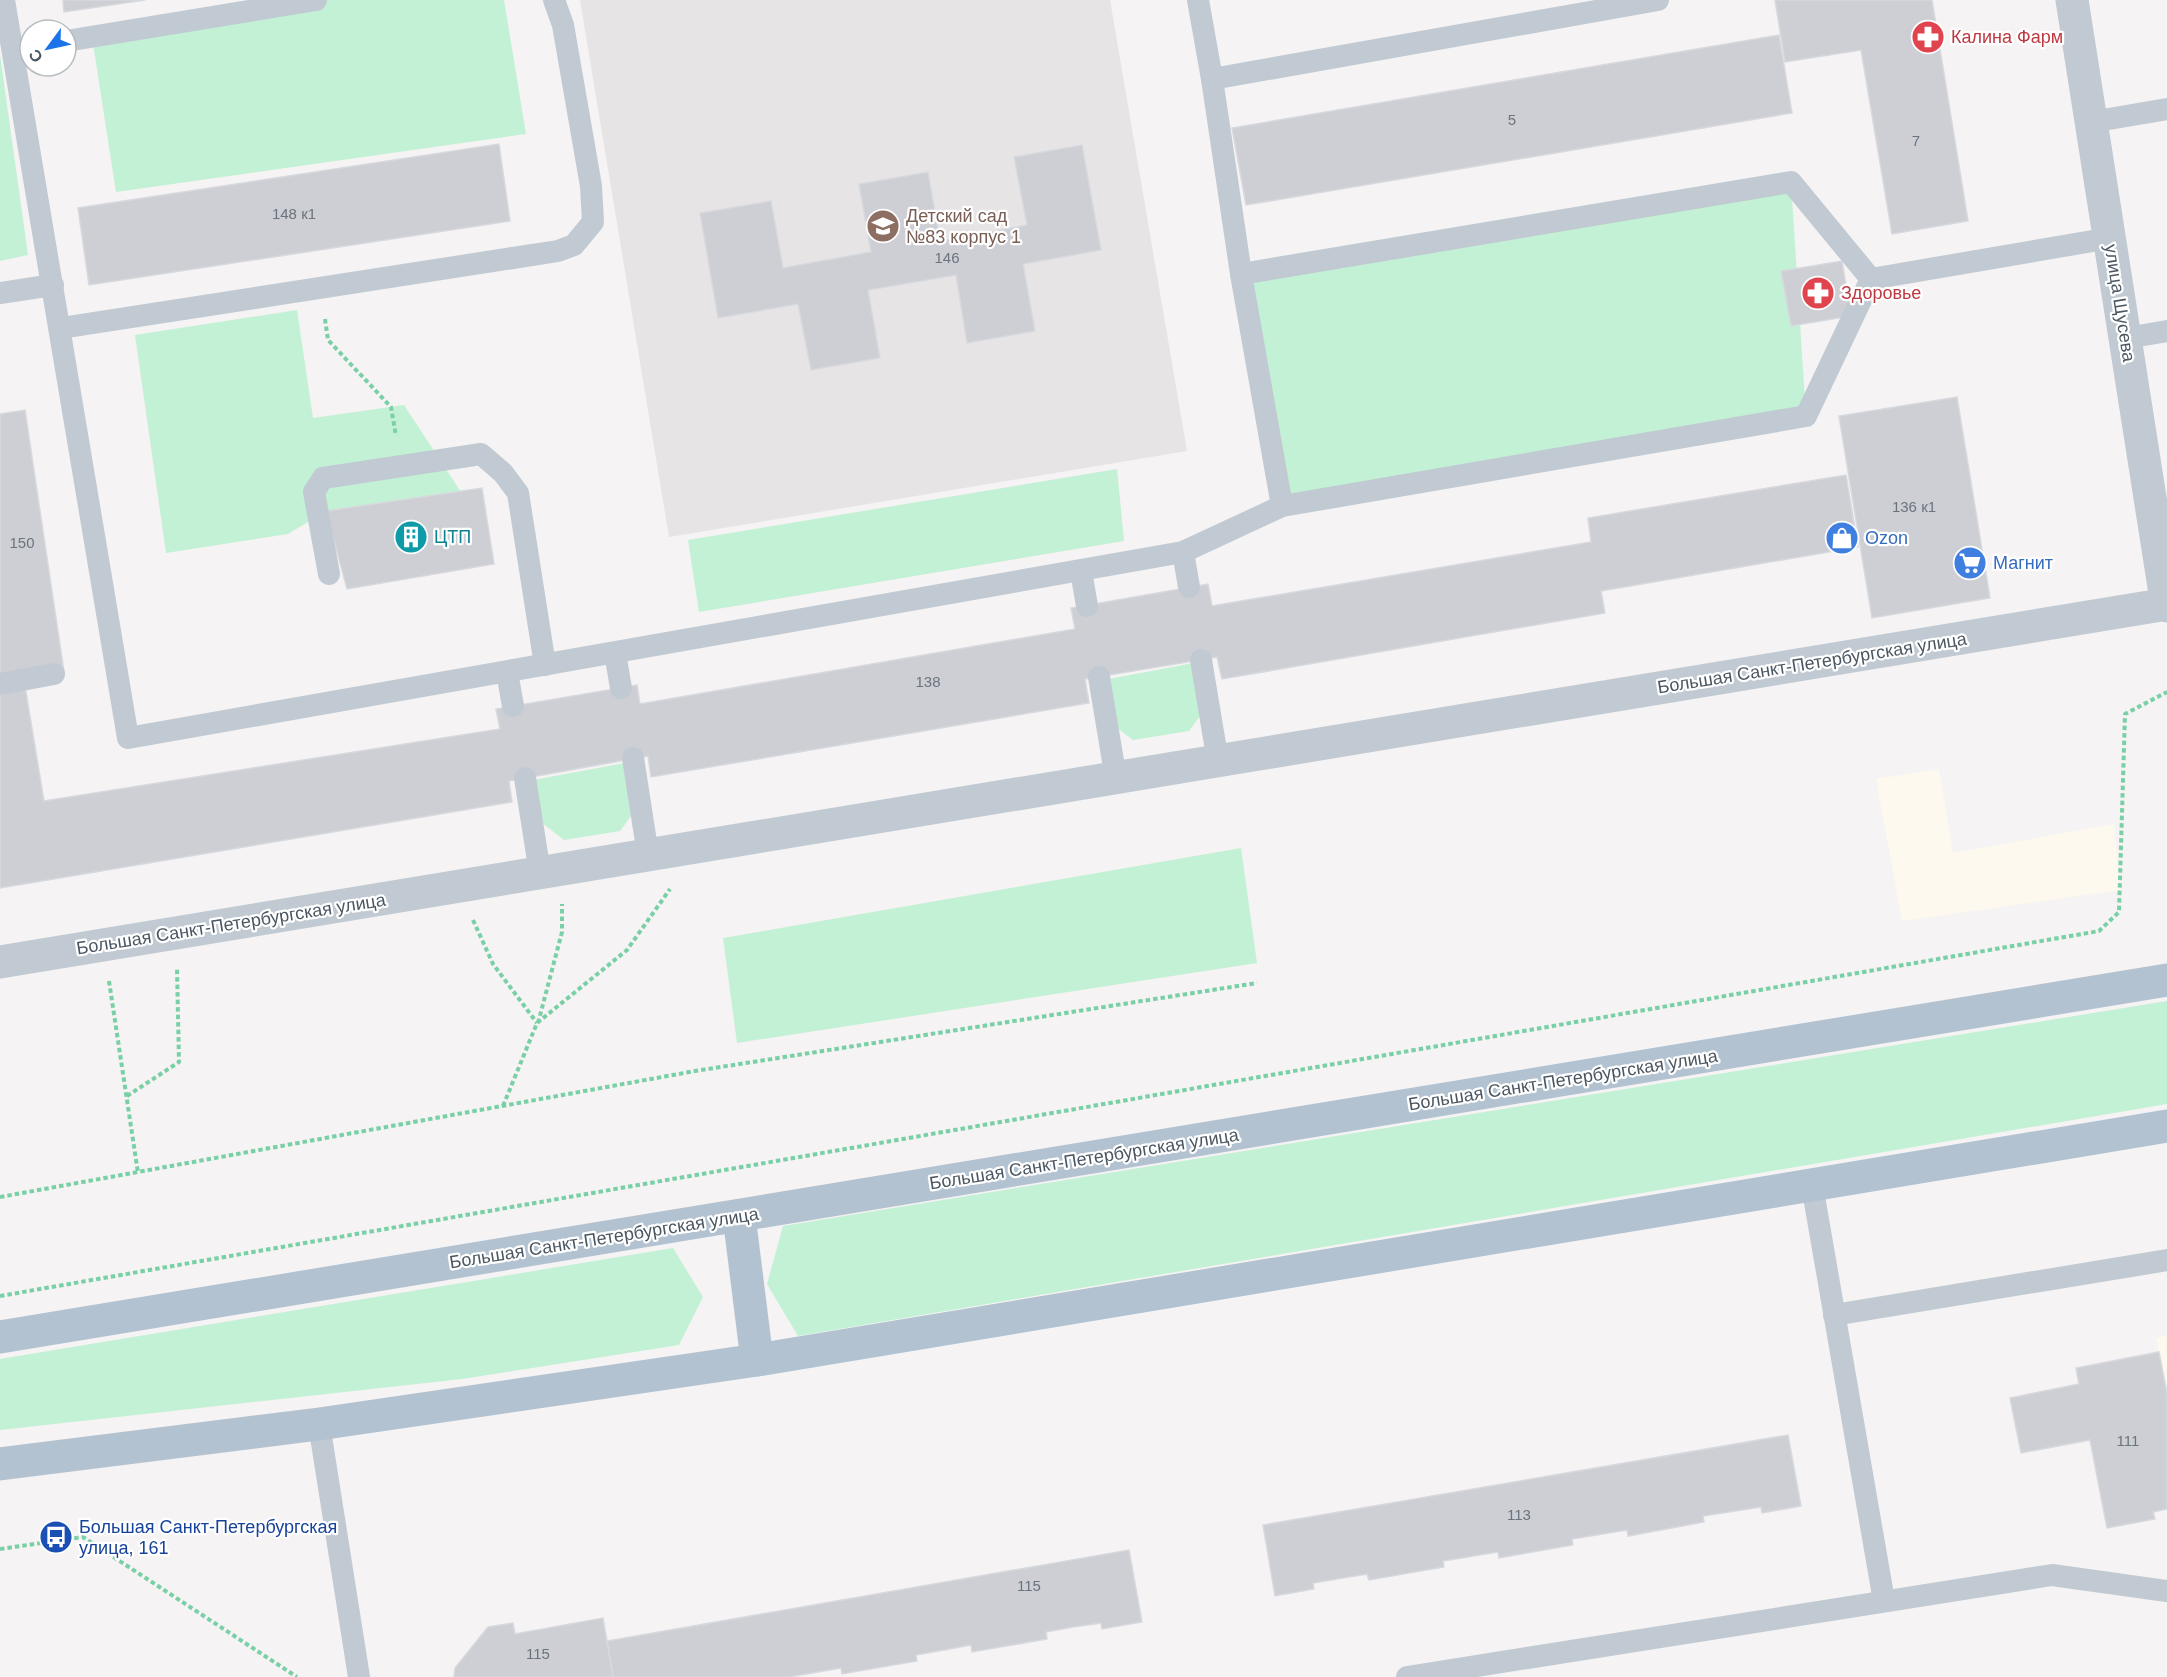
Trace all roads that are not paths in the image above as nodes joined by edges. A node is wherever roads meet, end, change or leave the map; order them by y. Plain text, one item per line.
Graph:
1 (4, 0) edge
2 (316, 0) edge
3 (554, 0) edge
4 (1198, 0) edge
5 (1658, 0) edge
6 (2072, 0) edge
7 (18, 38) edge
8 (78, 39) edge
9 (26, 78) edge
10 (1212, 79) junction
11 (2167, 109) edge
12 (2091, 122) junction
13 (2110, 238) junction
14 (1241, 274) junction
15 (1871, 279) junction
16 (53, 285) junction
17 (0, 293) edge
18 (61, 328) junction
19 (2167, 331) edge
20 (2126, 338) junction
21 (2157, 475) edge
22 (1282, 506) junction
23 (1183, 552) junction
24 (1081, 571) junction
25 (329, 574) dead end
26 (1189, 587) dead end
27 (2167, 605) edge
28 (1087, 606) dead end
29 (615, 653) junction
30 (1201, 660) dead end
31 (545, 665) junction
32 (507, 672) junction
33 (54, 674) dead end
34 (1099, 677) dead end
35 (0, 684) edge
36 (621, 688) dead end
37 (513, 706) dead end
38 (633, 758) dead end
39 (1218, 762) junction
40 (525, 778) dead end
41 (1116, 779) junction
42 (648, 855) junction
43 (551, 871) junction
44 (0, 962) edge
45 (2167, 980) edge
46 (2167, 1126) edge
47 (1812, 1185) junction
48 (739, 1216) junction
49 (2167, 1260) edge
50 (1834, 1315) junction
51 (0, 1337) edge
52 (757, 1360) junction
53 (319, 1424) junction
54 (0, 1464) edge
55 (2167, 1592) edge
56 (1884, 1601) junction
57 (359, 1677) edge
58 (1407, 1677) edge

1 - 7 lane
2 - 8 lane
3 - 18 lane
4 - 10 lane
5 - 10 lane
6 - 12 street, улица Щусева
9 - 16 lane
10 - 14 lane
11 - 12 lane
12 - 13 street, улица Щусева
13 - 15 lane
13 - 20 street, улица Щусева
14 - 15 lane
14 - 22 lane
15 - 22 lane
16 - 17 lane
16 - 18 lane
18 - 32 lane
19 - 20 lane
20 - 21 street, улица Щусева
21 - 27 street, улица Щусева
22 - 23 lane
23 - 24 lane
23 - 26 lane
24 - 28 lane
24 - 29 lane
25 - 31 lane
27 - 39 street, Большая Санкт-Петербургская улица
29 - 31 lane
29 - 36 lane
30 - 39 lane
31 - 32 lane
32 - 37 lane
33 - 35 lane
34 - 41 lane
38 - 42 lane
39 - 41 street, Большая Санкт-Петербургская улица
40 - 43 lane
41 - 42 street, Большая Санкт-Петербургская улица
42 - 43 street, Большая Санкт-Петербургская улица
43 - 44 street, Большая Санкт-Петербургская улица
45 - 48 main road, Большая Санкт-Петербургская улица
46 - 47 main road
47 - 50 lane
47 - 52 main road
48 - 51 main road, Большая Санкт-Петербургская улица
48 - 52 main road
49 - 50 lane
50 - 56 lane
52 - 53 main road
53 - 54 main road
53 - 57 lane
55 - 56 lane
56 - 58 lane

